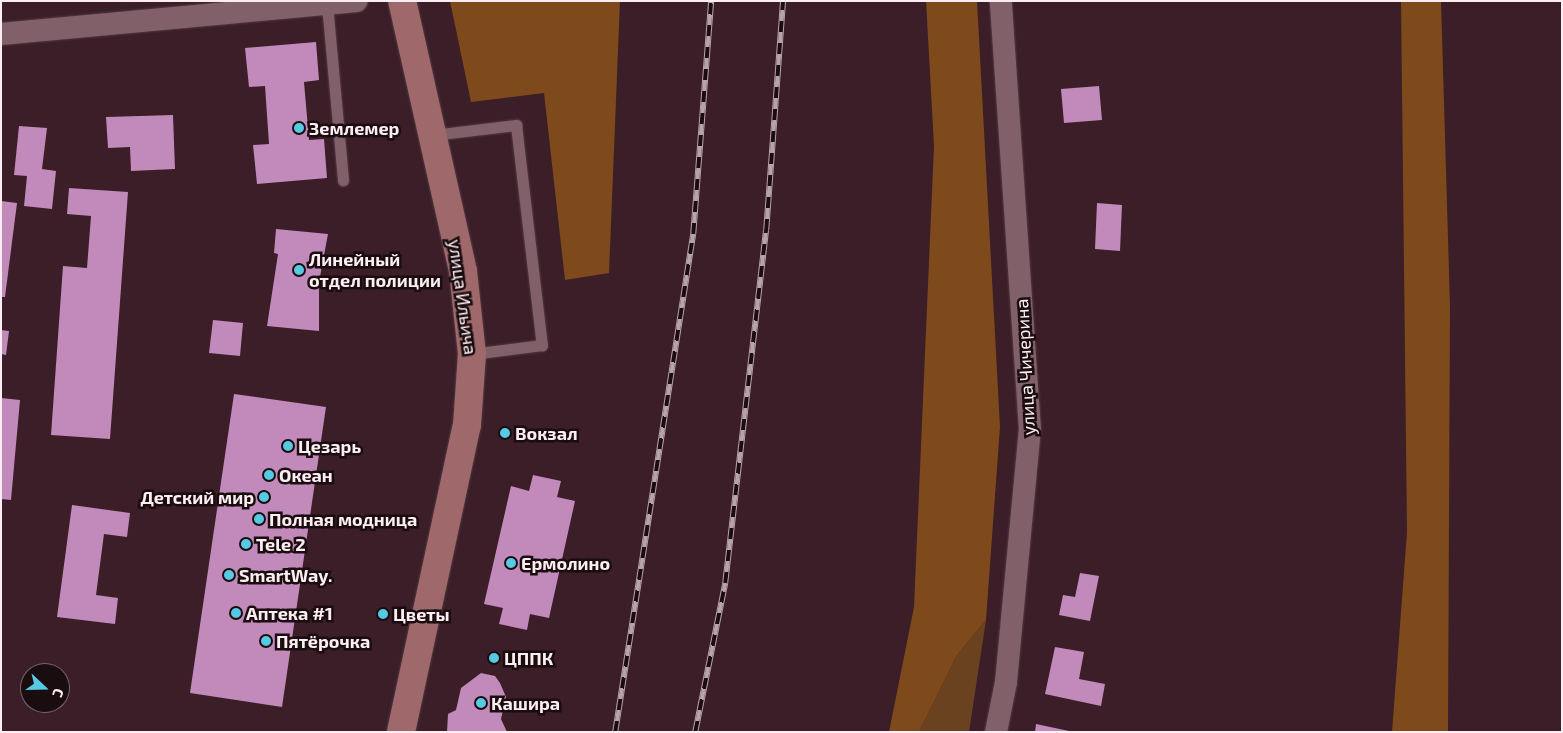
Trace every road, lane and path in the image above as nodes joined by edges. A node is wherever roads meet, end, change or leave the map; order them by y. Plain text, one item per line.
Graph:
1 (356, 1) edge
2 (402, 1) edge
3 (1001, 1) edge
4 (328, 4) junction
5 (1, 34) edge
6 (433, 135) junction
7 (343, 180) dead end
8 (472, 354) junction
9 (401, 732) edge
10 (996, 732) edge

1 - 4 street
2 - 6 main road, улица Ильича
3 - 10 street, улица Чичерина
4 - 5 street
4 - 7 lane
6 - 8 main road, улица Ильича
6 - 8 lane
8 - 9 main road, улица Ильича

